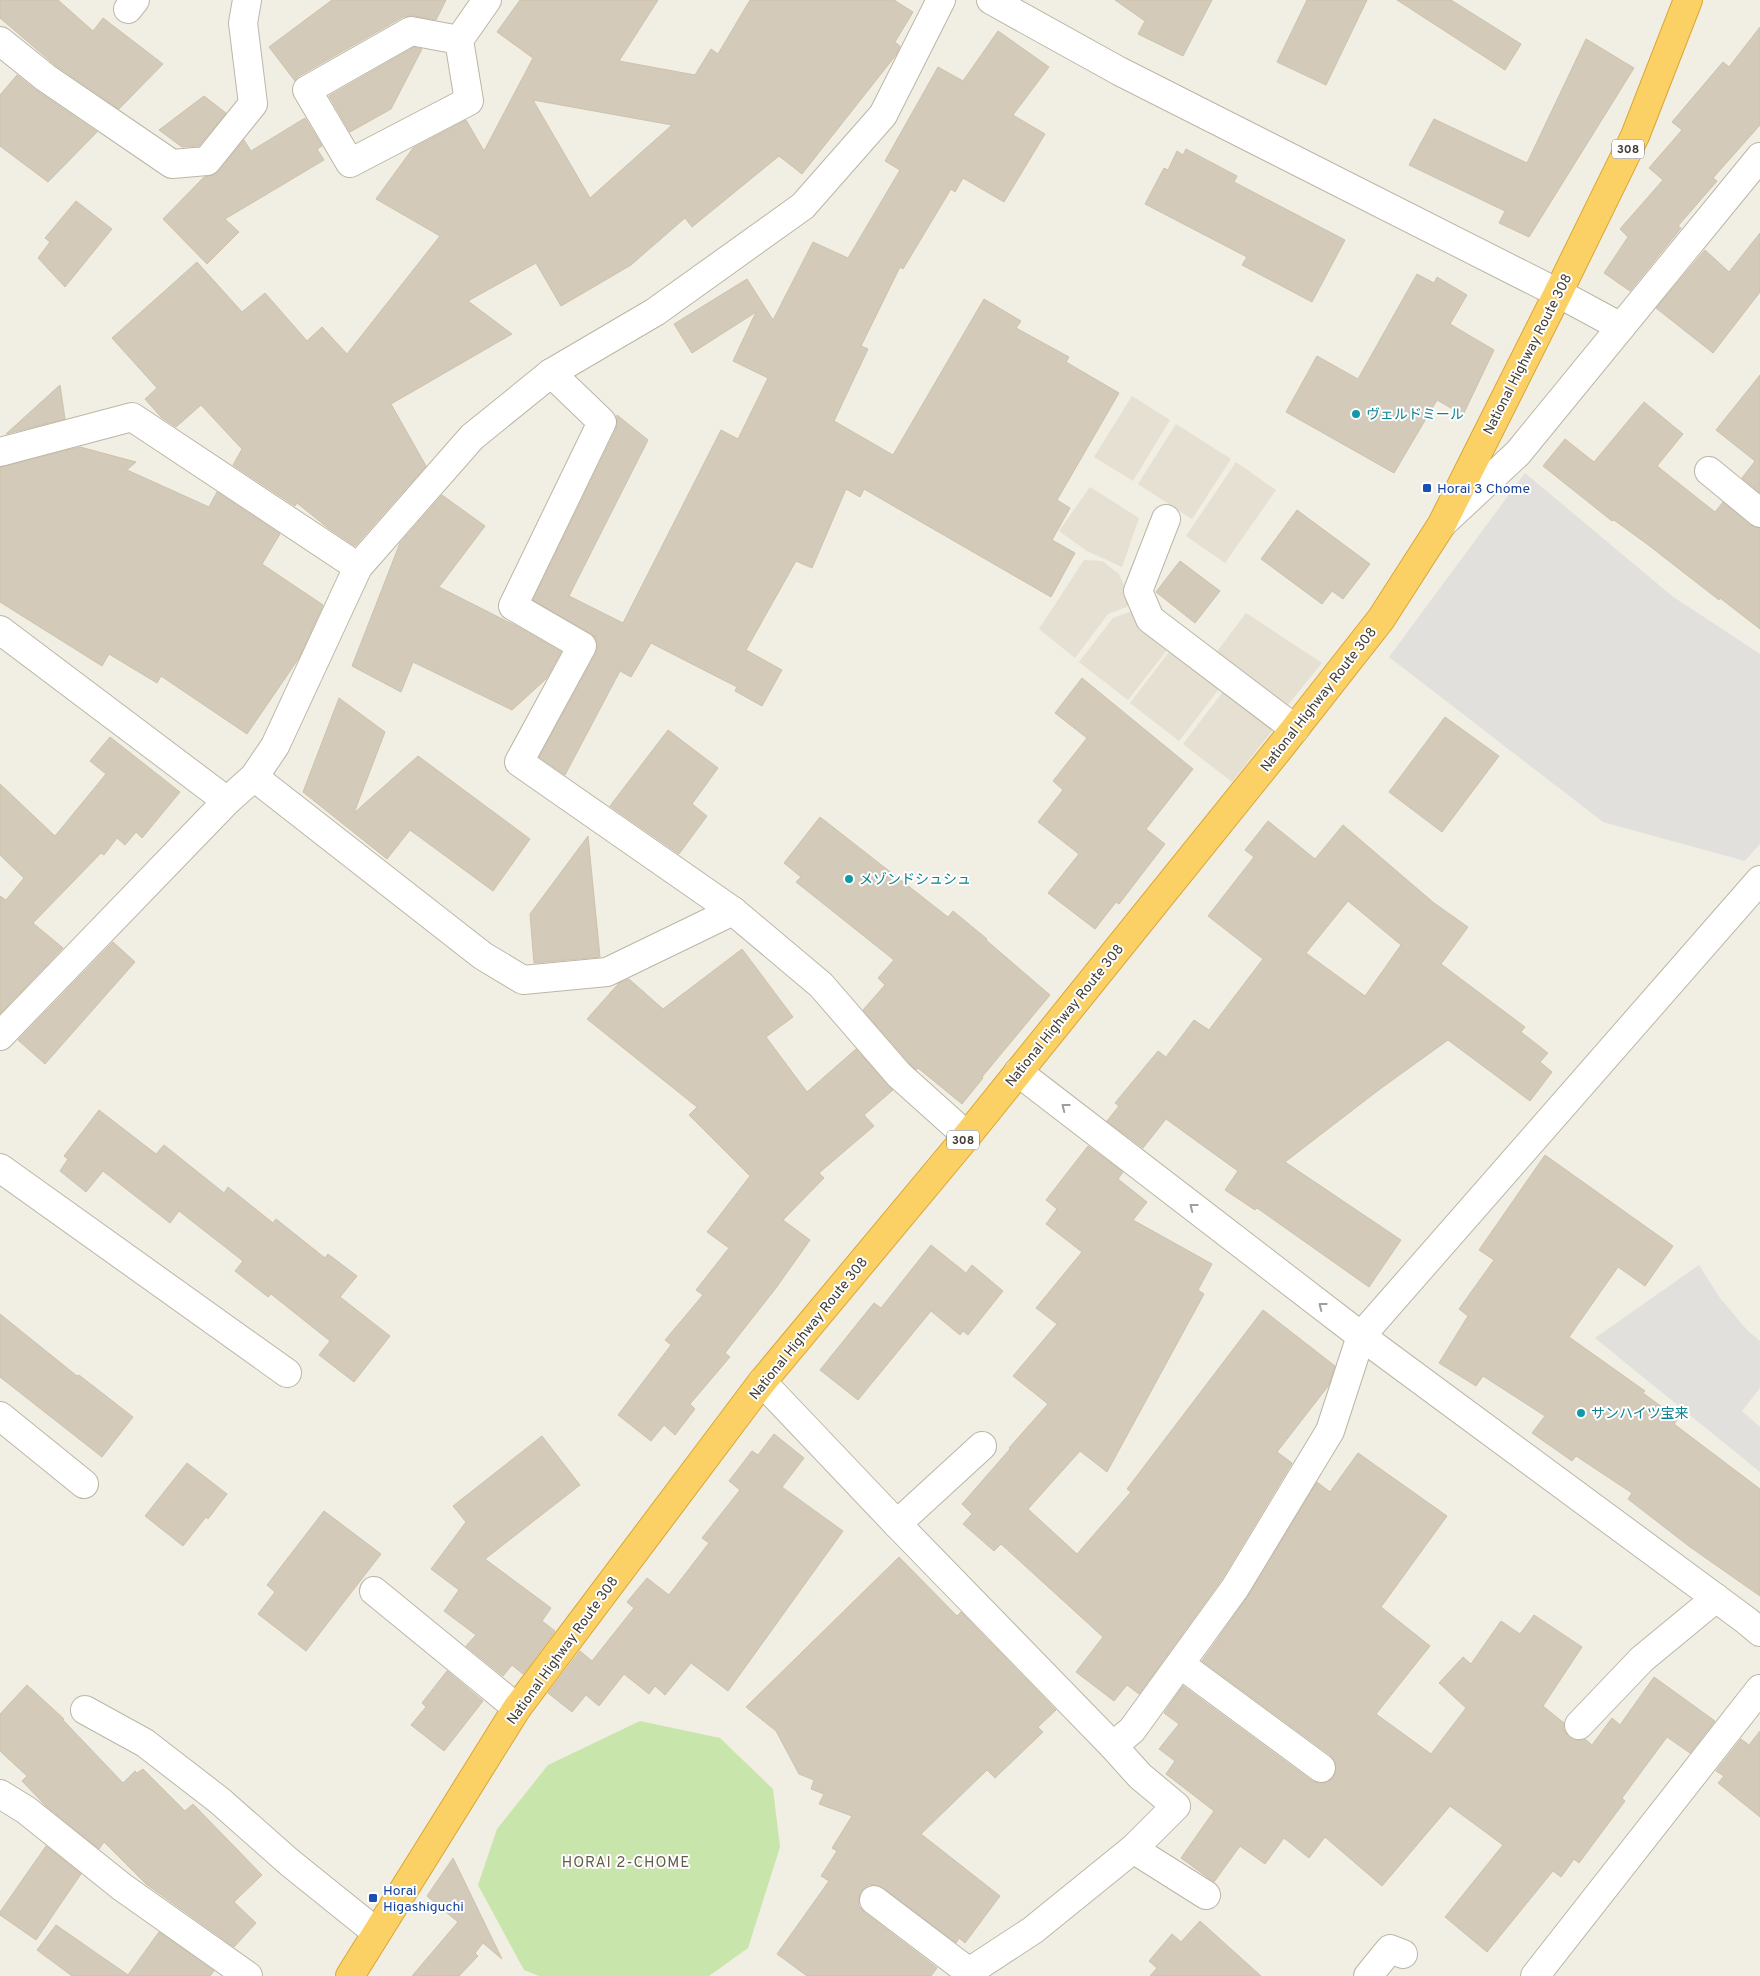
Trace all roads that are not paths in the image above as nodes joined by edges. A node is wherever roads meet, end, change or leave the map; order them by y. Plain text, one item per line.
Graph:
1 (247, 0) edge
2 (487, 0) edge
3 (941, 0) edge
4 (991, 0) edge
5 (1688, 0) edge
6 (459, 40) junction
7 (0, 42) edge
8 (1760, 157) edge
9 (1558, 293) junction
10 (1621, 327) junction
11 (551, 373) junction
12 (0, 452) edge
13 (1709, 470) dead end
14 (1760, 513) edge
15 (1166, 519) dead end
16 (1442, 524) junction
17 (358, 567) junction
18 (0, 630) edge
19 (1295, 729) junction
20 (254, 777) junction
21 (227, 801) junction
22 (1760, 880) edge
23 (733, 911) junction
24 (2, 1028) edge
25 (1018, 1072) junction
26 (967, 1136) junction
27 (0, 1168) edge
28 (1361, 1336) junction
29 (287, 1373) dead end
30 (762, 1382) junction
31 (0, 1416) edge
32 (982, 1446) dead end
33 (84, 1484) dead end
34 (897, 1524) junction
35 (374, 1591) dead end
36 (1716, 1598) junction
37 (1756, 1619) edge
38 (1180, 1664) junction
39 (1760, 1689) edge
40 (517, 1708) junction
41 (85, 1710) dead end
42 (1579, 1725) dead end
43 (1113, 1746) junction
44 (1321, 1768) dead end
45 (0, 1794) edge
46 (1133, 1849) junction
47 (1206, 1895) dead end
48 (874, 1900) dead end
49 (376, 1932) junction
50 (1403, 1954) dead end
51 (968, 1974) edge
52 (248, 1976) edge
53 (350, 1976) edge
54 (1368, 1976) edge
55 (1536, 1976) edge

1 - 7 street
2 - 6 street
3 - 11 street
4 - 9 street
5 - 9 highway, National Highway Route 308 / 308
6 - 6 street
8 - 10 street
9 - 10 street
9 - 16 highway, National Highway Route 308 / 308
10 - 16 street
11 - 17 street
11 - 23 street
12 - 17 street
13 - 14 street
15 - 19 street
16 - 19 highway, National Highway Route 308 / 308
17 - 20 street
18 - 21 street
19 - 25 highway, National Highway Route 308 / 308
20 - 21 street
20 - 23 street
21 - 24 street
22 - 28 street
23 - 26 street
25 - 26 highway, National Highway Route 308 / 308
28 -> 25 street
26 - 30 highway, National Highway Route 308 / 308
27 - 29 street
28 - 36 street
28 - 38 street
30 - 34 street
30 - 40 highway, National Highway Route 308 / 308
31 - 33 street
32 - 34 street
34 - 43 street
35 - 40 street
36 - 37 street
36 - 42 street
38 - 43 street
38 - 44 street
39 - 55 street
40 - 49 highway, National Highway Route 308 / 308
41 - 49 street
43 - 46 street
45 - 52 street
46 - 47 street
46 - 51 street
48 - 51 street
49 - 53 highway, National Highway Route 308 / 308
50 - 54 street

